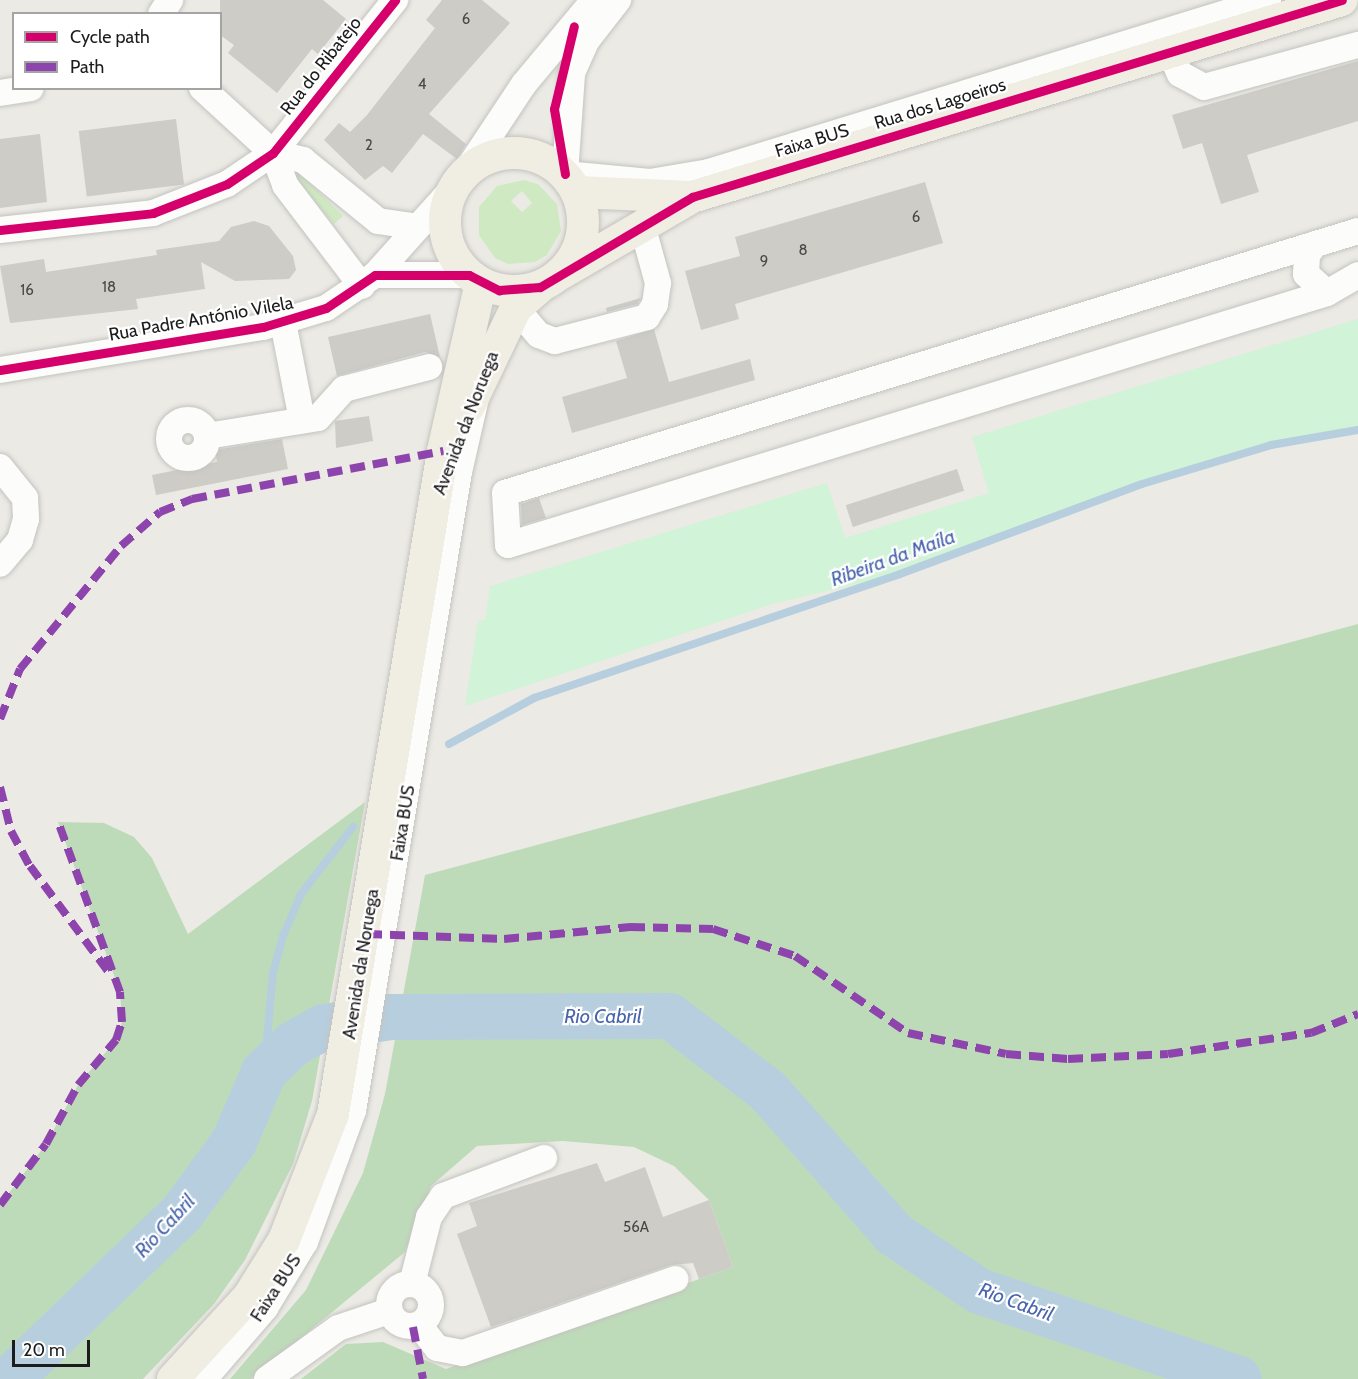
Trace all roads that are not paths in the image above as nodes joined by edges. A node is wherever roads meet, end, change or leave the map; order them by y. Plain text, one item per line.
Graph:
1 (394, 0) edge
2 (594, 0) edge
3 (618, 0) edge
4 (1268, 0) edge
5 (1342, 0) edge
6 (574, 26) junction
7 (1358, 45) edge
8 (1170, 52) junction
9 (19, 90) edge
10 (204, 90) edge
11 (0, 93) edge
12 (273, 153) junction
13 (460, 179) junction
14 (571, 183) junction
15 (692, 196) junction
16 (642, 225) junction
17 (418, 228) junction
18 (0, 230) edge
19 (1336, 237) edge
20 (1358, 251) edge
21 (1358, 275) edge
22 (475, 279) junction
23 (551, 280) junction
24 (368, 281) junction
25 (1327, 293) junction
26 (516, 308) junction
27 (283, 322) junction
28 (429, 367) dead end
29 (0, 370) edge
30 (483, 372) junction
31 (302, 420) junction
32 (207, 436) dead end
33 (0, 467) edge
34 (436, 503) junction
35 (0, 564) edge
36 (376, 935) junction
37 (354, 1064) junction
38 (544, 1158) dead end
39 (676, 1279) dead end
40 (412, 1284) junction
41 (389, 1311) junction
42 (419, 1325) junction
43 (173, 1379) edge
44 (204, 1379) edge
45 (267, 1379) edge

1 - 12 street, Rua do Ribatejo
2 - 6 street
3 - 14 street
4 - 14 street, Faixa BUS
5 - 8 main road, Rua dos Lagoeiros
6 - 13 street
6 - 14 street
7 - 8 street
8 - 15 main road, Rua dos Lagoeiros
9 - 11 street
10 - 12 street
12 - 17 street
12 - 18 street, Rua do Ribatejo
12 - 24 street
13 - 14 main road
13 - 17 street, Rua Padre António Vilela
13 - 22 main road
14 - 15 main road, Rua dos Lagoeiros
14 - 23 main road
15 - 16 main road, Rua dos Lagoeiros
16 - 23 main road, Rua dos Lagoeiros
16 - 26 street
17 - 24 street, Rua Padre António Vilela
19 - 20 street
19 - 25 street
19 - 25 street
21 - 25 street
22 - 23 main road
22 - 24 street
22 - 34 main road, Avenida da Noruega
23 - 26 main road, Avenida da Noruega
24 - 27 street, Rua Padre António Vilela
26 - 30 main road, Avenida da Noruega
27 - 29 street, Rua Padre António Vilela
27 - 31 street
28 - 31 street
30 - 34 main road, Avenida da Noruega
30 - 36 street, Faixa BUS
31 - 32 street
33 - 35 street
34 - 36 main road, Avenida da Noruega
36 - 37 main road, Avenida da Noruega
37 - 43 main road, Avenida da Noruega
37 - 44 street, Faixa BUS
38 - 40 street
39 - 42 street
40 - 41 street
40 - 42 street
41 - 42 street
41 - 45 street

